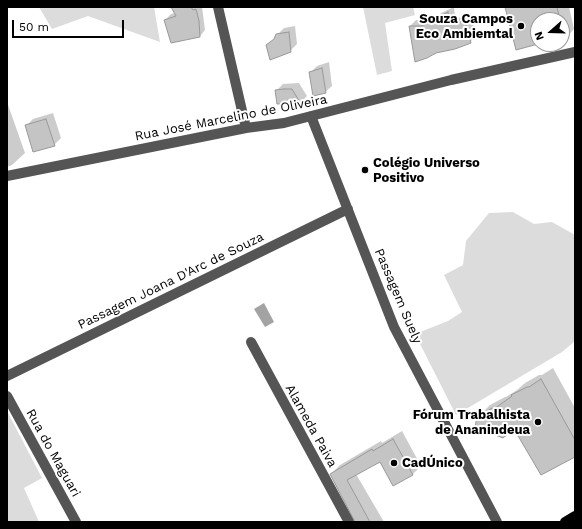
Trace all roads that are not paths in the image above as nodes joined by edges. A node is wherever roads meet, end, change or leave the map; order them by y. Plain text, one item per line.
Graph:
1 (218, 7) edge
2 (575, 52) edge
3 (311, 116) junction
4 (246, 128) junction
5 (7, 176) edge
6 (348, 210) junction
7 (251, 342) dead end
8 (7, 376) edge
9 (7, 396) edge
10 (575, 516) edge
11 (76, 522) edge
12 (349, 522) edge
13 (497, 522) edge
14 (565, 522) edge

1 - 4 street
2 - 3 street, Rua José Marcelino de Oliveira
3 - 4 street, Rua José Marcelino de Oliveira
3 - 6 street, Passagem Suely
4 - 5 street, Rua José Marcelino de Oliveira
6 - 8 street, Passagem Joana D'Arc de Souza
6 - 13 street, Passagem Suely
7 - 12 street, Alameda Paiva
9 - 11 street, Rua do Maguari
10 - 14 main road

